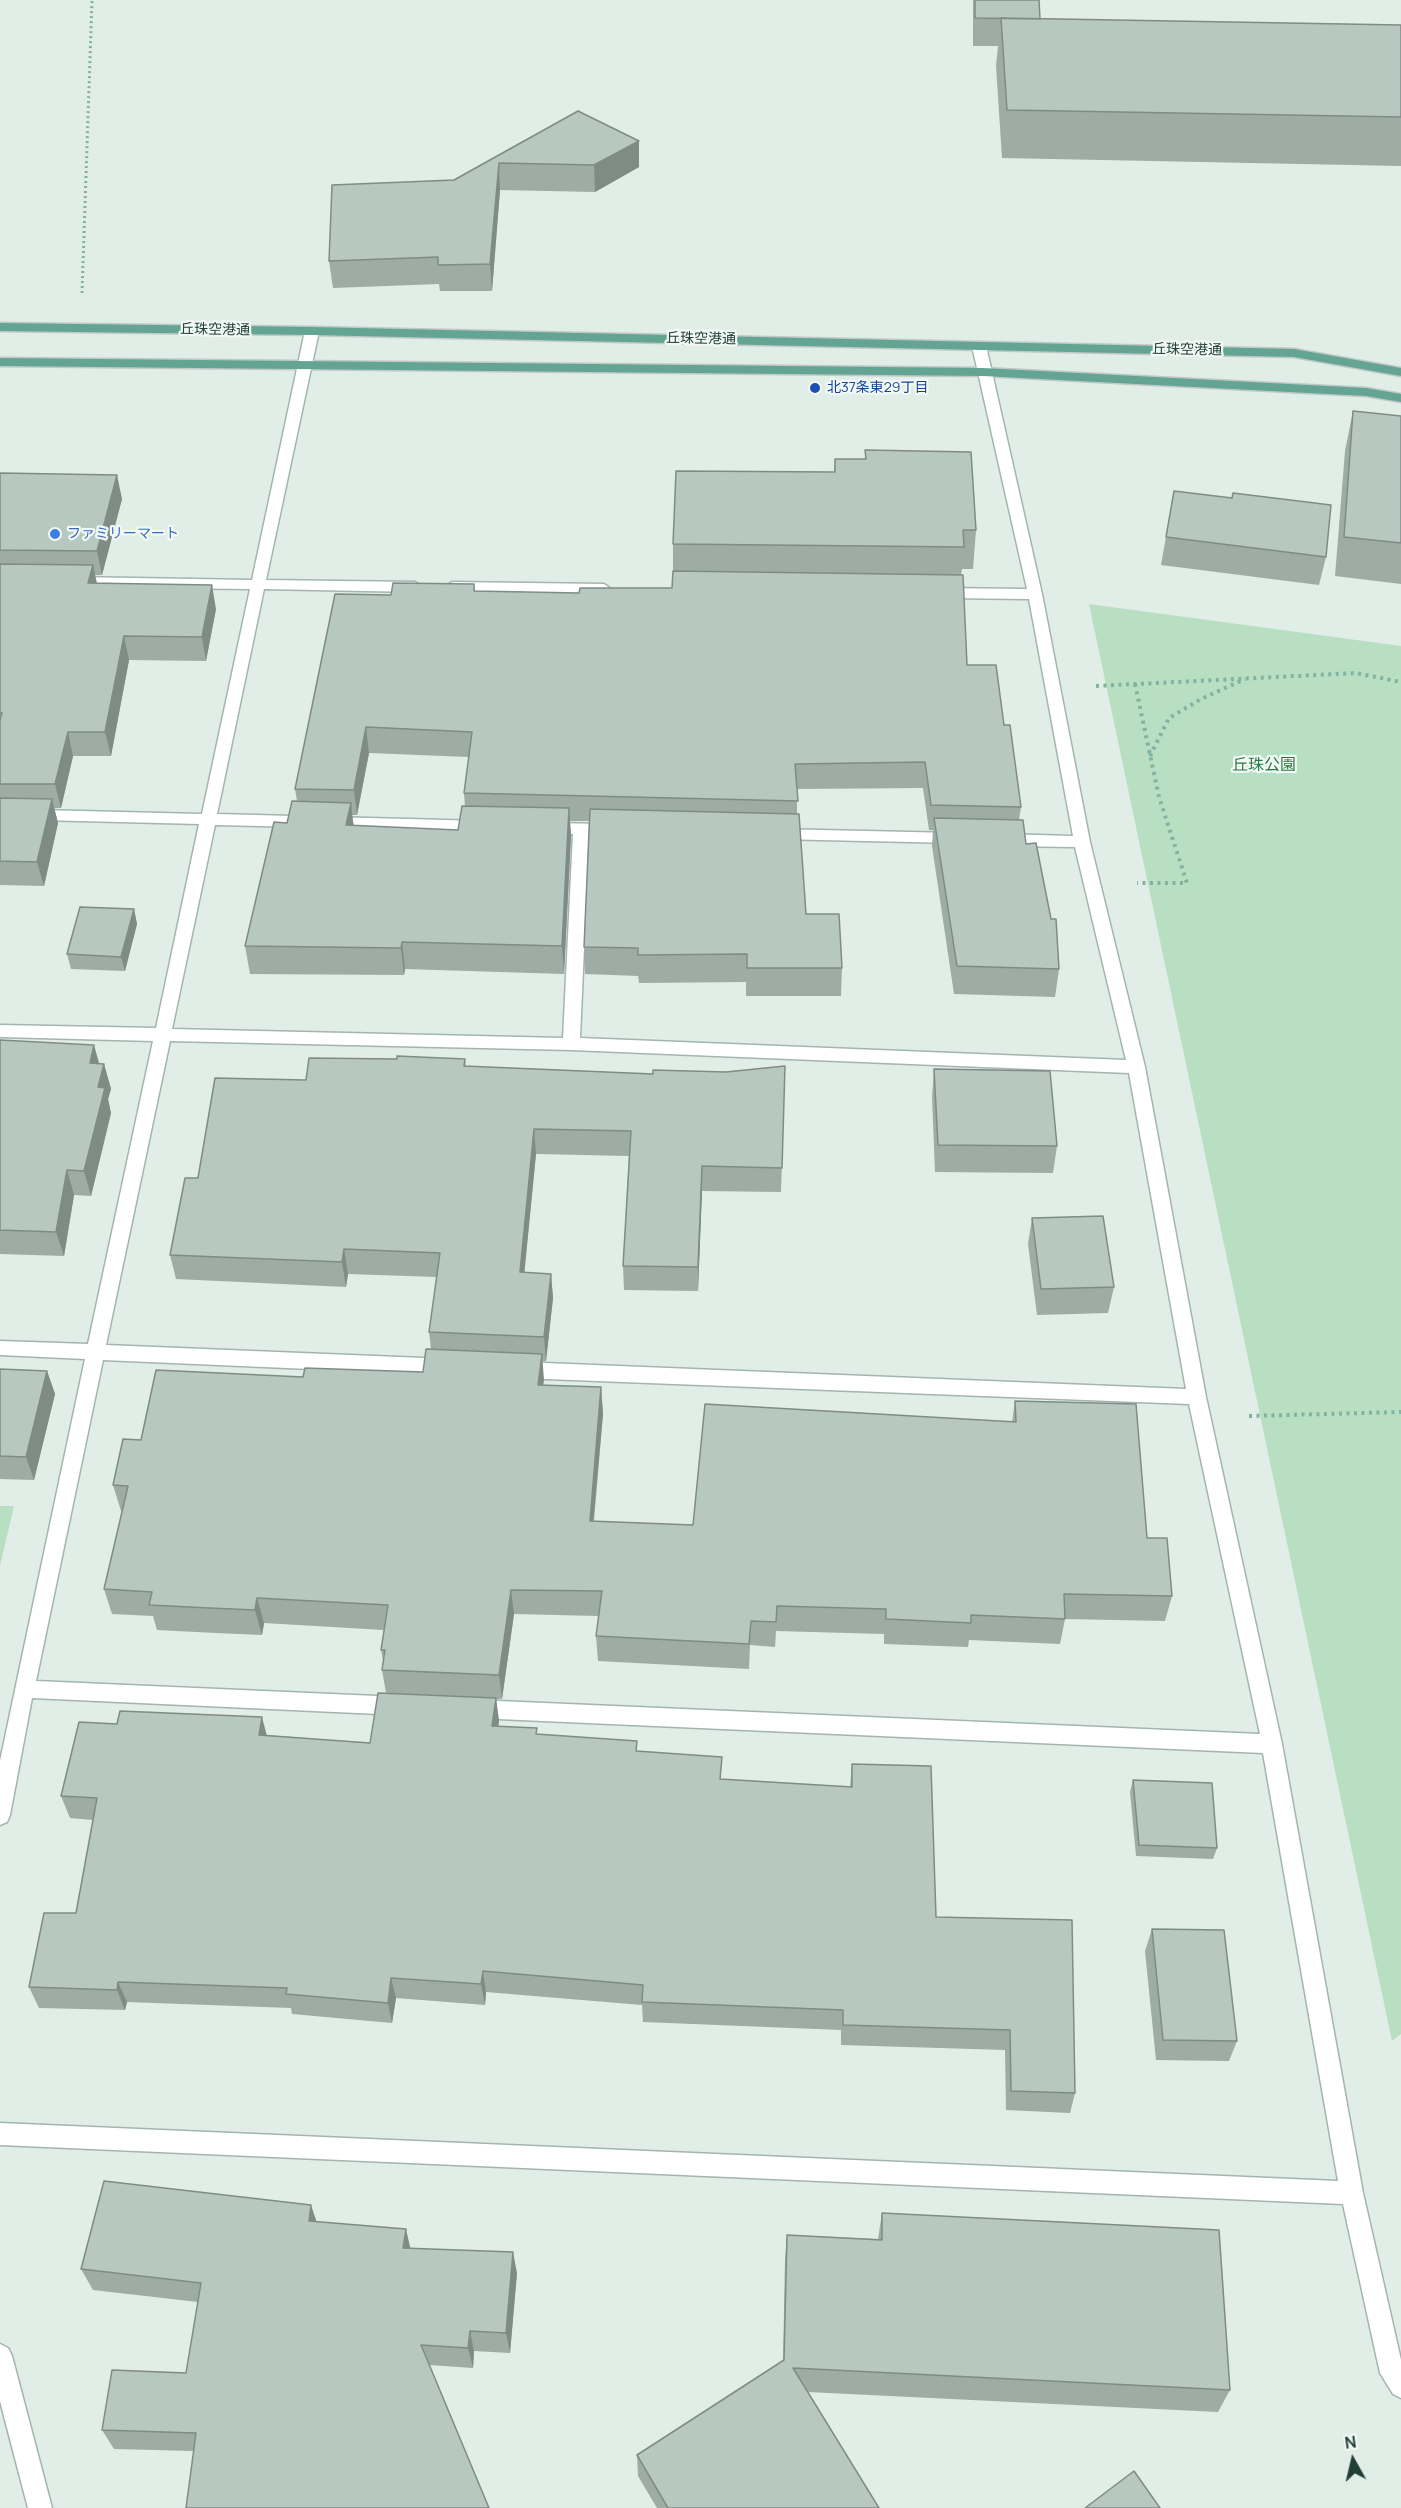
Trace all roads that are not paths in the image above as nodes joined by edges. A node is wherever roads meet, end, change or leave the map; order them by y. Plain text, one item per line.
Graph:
1 (0, 327) edge
2 (312, 331) junction
3 (979, 346) junction
4 (0, 362) edge
5 (304, 365) junction
6 (984, 372) junction
7 (1401, 372) edge
8 (1401, 398) edge
9 (59, 582) edge
10 (260, 585) junction
11 (617, 589) edge
12 (927, 593) edge
13 (1035, 594) junction
14 (0, 813) edge
15 (210, 819) junction
16 (497, 826) edge
17 (533, 827) edge
18 (581, 828) junction
19 (628, 830) edge
20 (760, 833) edge
21 (1082, 842) junction
22 (0, 1031) edge
23 (164, 1035) junction
24 (571, 1044) junction
25 (1137, 1067) junction
26 (0, 1348) edge
27 (96, 1352) junction
28 (467, 1367) edge
29 (502, 1369) edge
30 (1197, 1397) junction
31 (24, 1689) junction
32 (416, 1706) edge
33 (452, 1708) edge
34 (1272, 1744) junction
35 (0, 1815) edge
36 (0, 2134) edge
37 (1352, 2193) junction
38 (0, 2356) edge
39 (1401, 2386) edge
40 (40, 2508) edge

1 - 2 main road, 丘珠空港通
2 - 3 main road, 丘珠空港通
2 - 5 street
3 - 6 street
3 - 7 main road, 丘珠空港通
4 - 5 main road, 丘珠空港通
5 - 6 main road, 丘珠空港通
5 - 10 street
6 - 8 main road, 丘珠空港通
6 - 13 street
9 - 10 street
10 - 11 street
10 - 15 street
12 - 13 street
13 - 21 street
14 - 15 street
15 - 16 street
15 - 23 street
17 - 18 street
18 - 19 street
18 - 24 street
20 - 21 street
21 - 25 street
22 - 23 street
23 - 24 street
23 - 27 street
24 - 25 street
25 - 30 street
26 - 27 street
27 - 28 street
27 - 31 street
29 - 30 street
30 - 34 street
31 - 32 street
31 - 35 street
33 - 34 street
34 - 37 street
36 - 37 street
37 - 39 street
38 - 40 street

